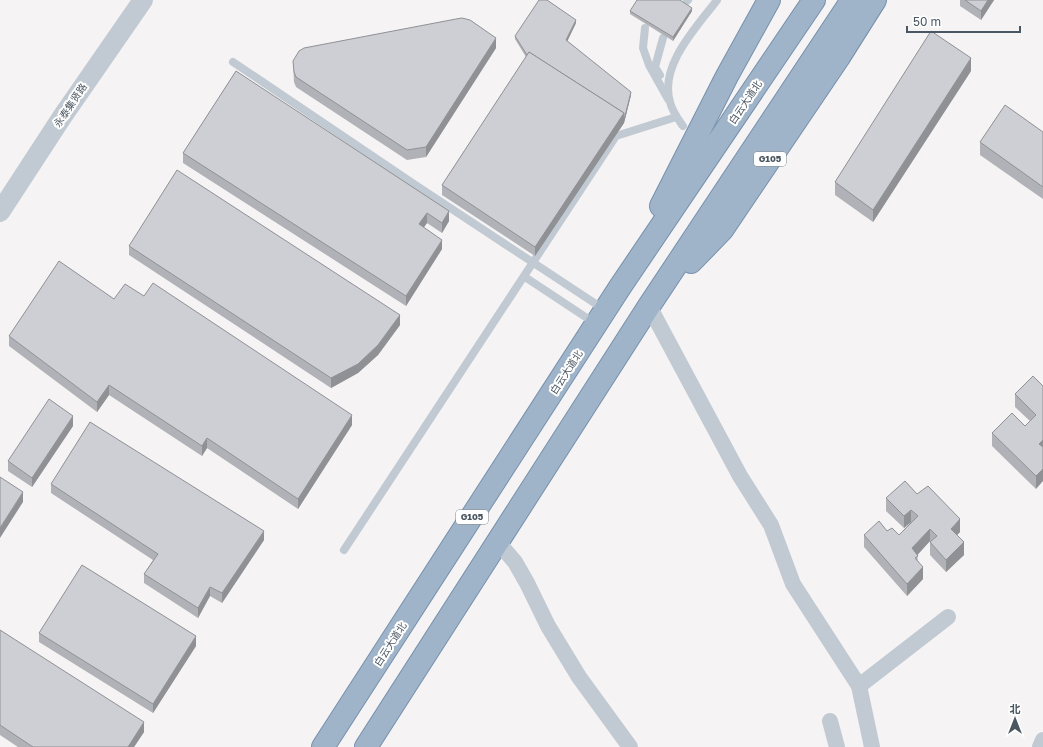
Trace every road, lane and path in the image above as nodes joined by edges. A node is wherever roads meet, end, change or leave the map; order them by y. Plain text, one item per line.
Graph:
1 (143, 0) edge
2 (716, 0) edge
3 (768, 0) edge
4 (814, 0) edge
5 (852, 0) edge
6 (875, 0) edge
7 (645, 28) dead end
8 (663, 38) dead end
9 (233, 62) dead end
10 (669, 98) junction
11 (676, 117) junction
12 (683, 126) dead end
13 (0, 212) edge
14 (534, 263) junction
15 (525, 277) junction
16 (620, 288) junction
17 (649, 306) junction
18 (601, 318) junction
19 (497, 541) junction
20 (344, 550) dead end
21 (948, 617) dead end
22 (859, 686) junction
23 (830, 721) dead end
24 (1043, 740) edge
25 (323, 747) edge
26 (366, 747) edge
27 (630, 747) edge
28 (836, 747) edge
29 (872, 747) edge
30 (1040, 747) edge

1 - 13 street, 永泰集贤路
2 - 10 lane
3 - 16 highway, G105
4 - 16 highway, 白云大道北 / G105
5 - 17 highway, G105
6 - 17 highway, G105
7 - 10 lane
8 - 10 lane
9 - 14 lane
10 - 11 lane
11 - 12 lane
11 - 14 lane
14 - 15 lane
14 - 18 lane
15 - 18 lane
15 - 20 lane
16 - 18 highway, 白云大道北 / G105
17 - 19 highway, G105
17 - 22 street
18 - 25 highway, 白云大道北 / G105
19 - 26 highway, G105
19 - 27 street
21 - 22 street
22 - 29 street
23 - 28 street
24 - 30 street

